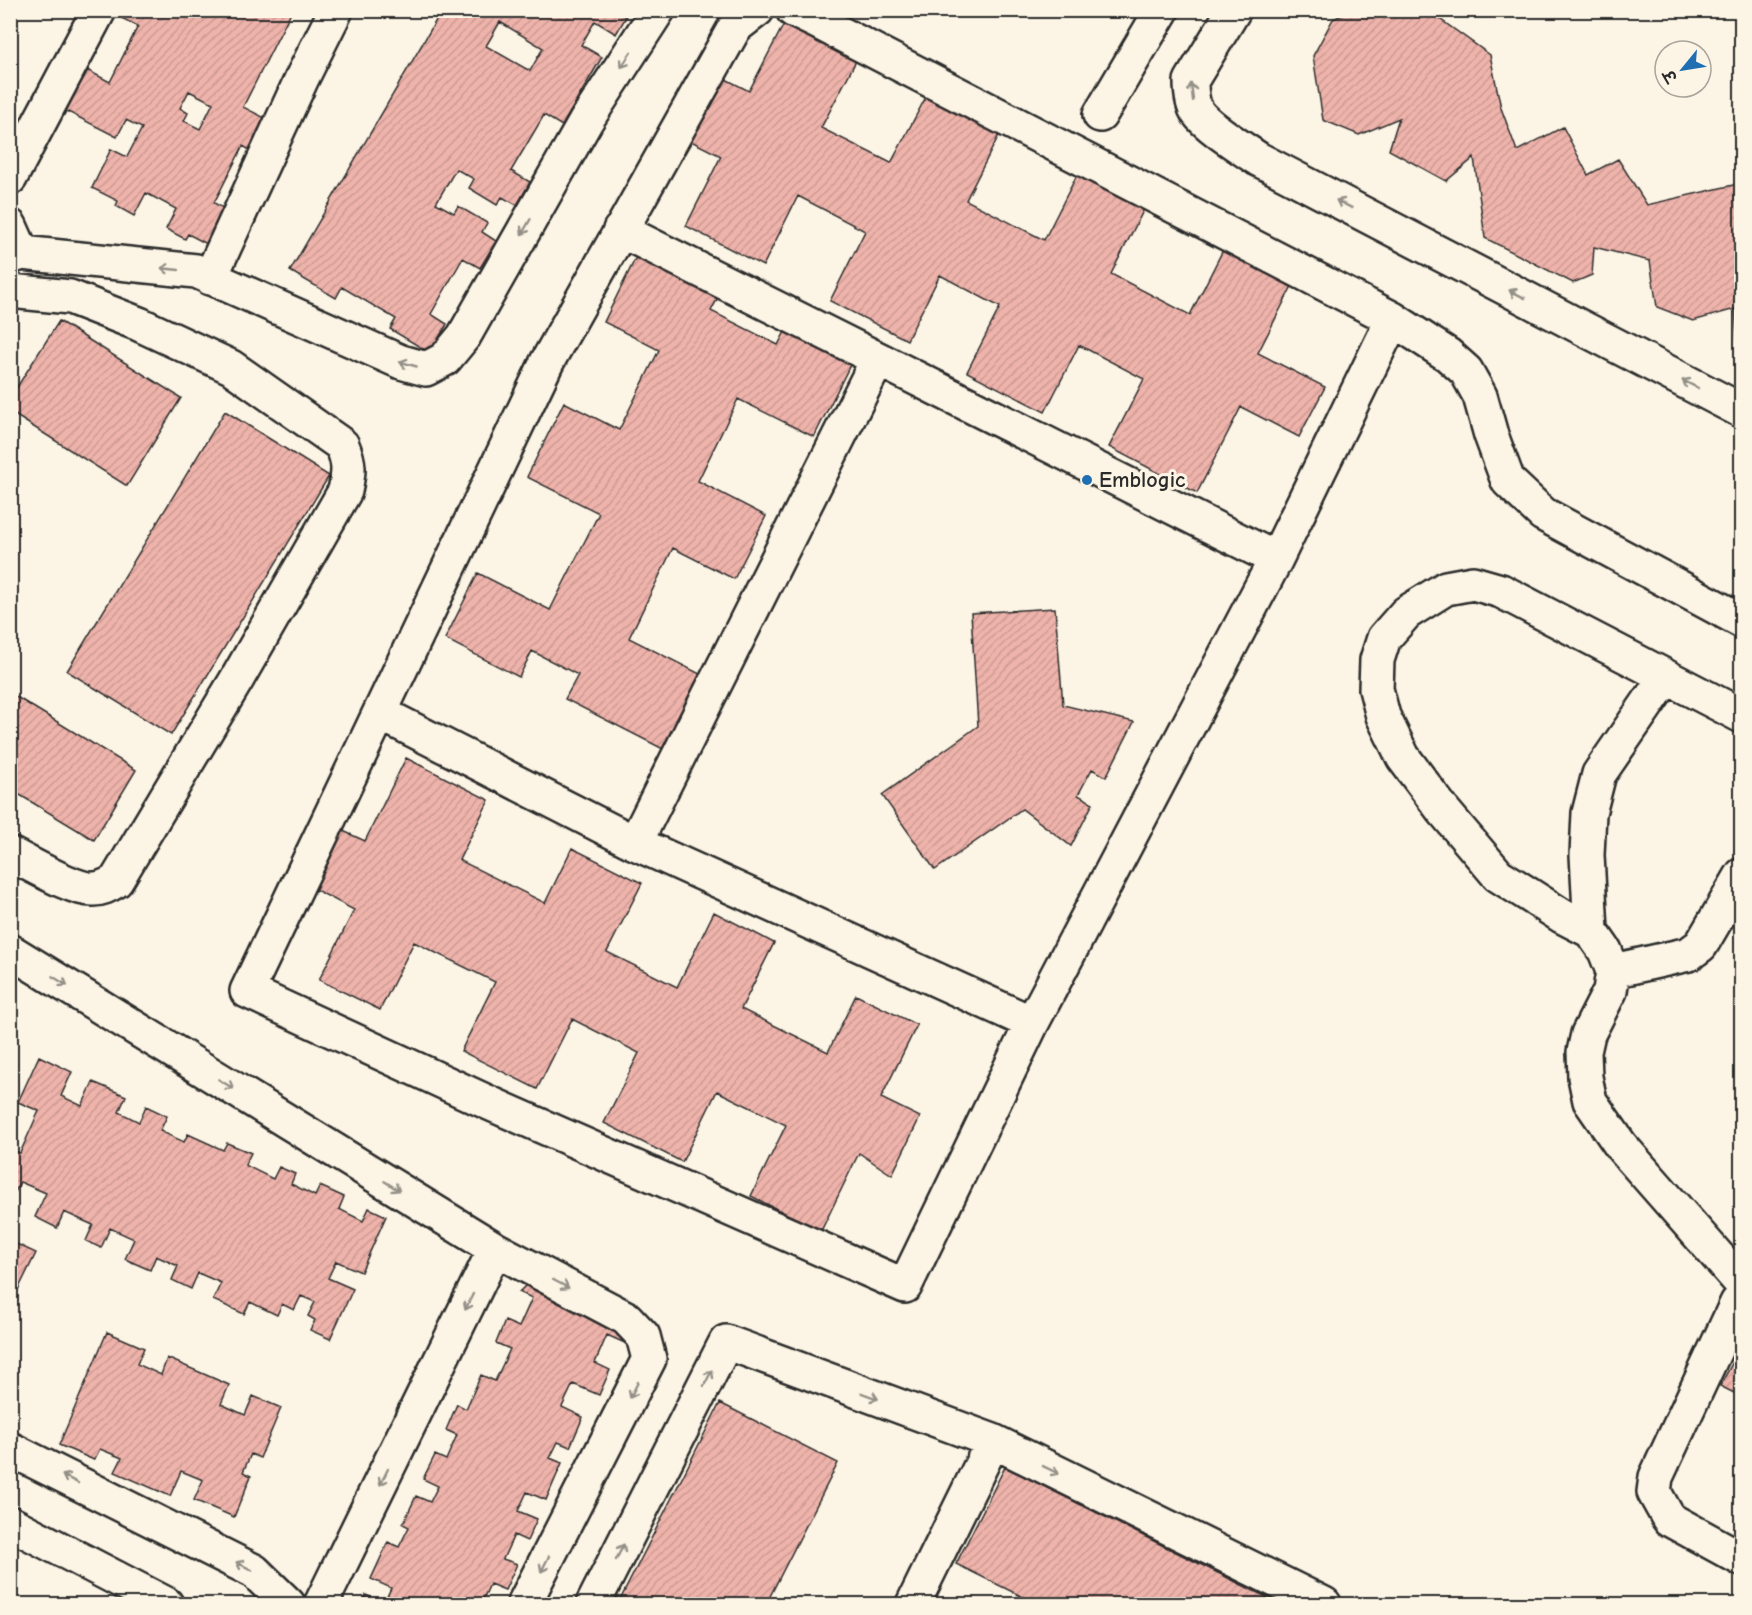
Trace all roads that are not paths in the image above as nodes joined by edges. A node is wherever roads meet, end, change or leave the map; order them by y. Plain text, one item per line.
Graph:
1 (99, 10) edge
2 (336, 10) edge
3 (658, 10) edge
4 (758, 10) edge
5 (794, 10) edge
6 (1162, 10) edge
7 (1234, 10) edge
8 (1100, 115) dead end
9 (10, 178) edge
10 (620, 230) junction
11 (14, 245) edge
12 (210, 278) junction
13 (10, 291) edge
14 (1393, 319) junction
15 (878, 359) junction
16 (1742, 411) edge
17 (1276, 559) junction
18 (1742, 621) edge
19 (1666, 677) junction
20 (380, 713) junction
21 (1742, 716) edge
22 (635, 843) junction
23 (10, 854) edge
24 (1742, 874) edge
25 (1591, 930) junction
26 (10, 951) edge
27 (1613, 971) junction
28 (1032, 1023) junction
29 (495, 1249) junction
30 (1742, 1284) edge
31 (1742, 1298) edge
32 (993, 1441) junction
33 (10, 1449) edge
34 (10, 1523) edge
35 (1742, 1559) edge
36 (166, 1605) edge
37 (288, 1605) edge
38 (321, 1605) edge
39 (524, 1605) edge
40 (593, 1605) edge
41 (913, 1605) edge
42 (1324, 1605) edge

1 - 9 street
2 - 12 street
3 -> 12 street
4 - 10 street
5 - 14 street
6 - 8 street
16 -> 7 street
10 - 15 street
10 - 20 street
12 -> 11 street
13 - 23 street
14 - 17 street
14 - 18 street
15 - 17 street
15 - 22 street
17 - 28 street
19 - 21 street
19 - 25 street
19 - 25 street
20 - 22 street
20 - 28 street
22 - 28 street
24 - 27 street
25 - 27 street
26 -> 29 street
27 - 30 street
29 -> 38 street
29 -> 39 street
31 - 35 street
40 -> 32 street
32 - 41 street
32 -> 42 street
37 -> 33 street
34 - 36 street

